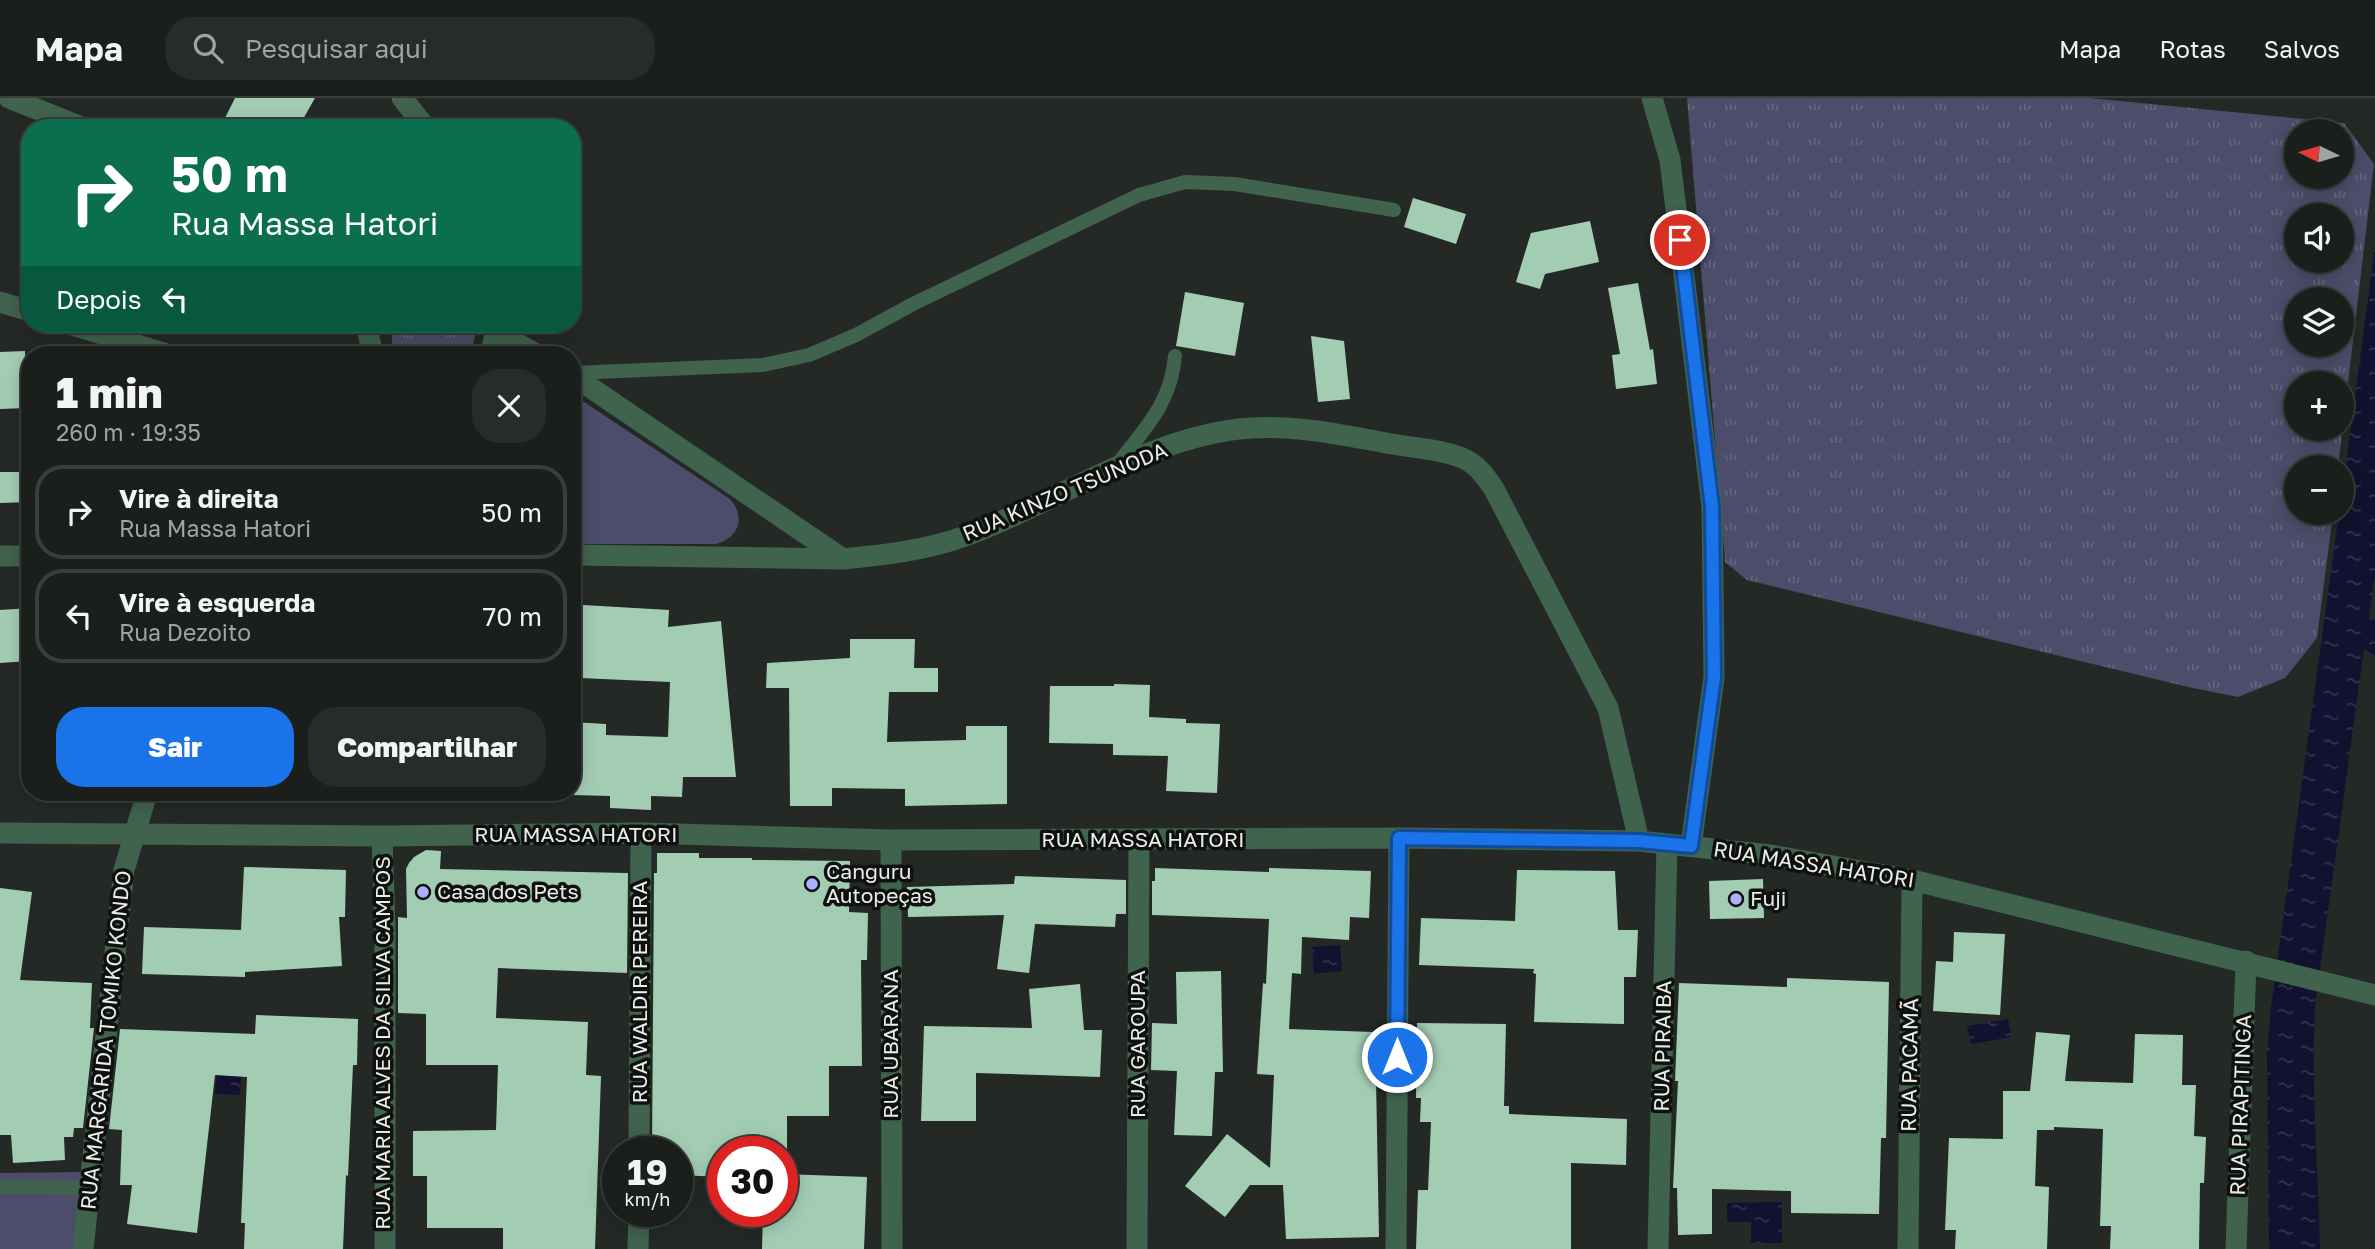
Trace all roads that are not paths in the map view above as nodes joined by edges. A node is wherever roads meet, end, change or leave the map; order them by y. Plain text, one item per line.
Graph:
1 (9, 98) edge
2 (402, 98) edge
3 (1652, 98) edge
4 (62, 119) edge
5 (419, 119) edge
6 (1394, 210) dead end
7 (0, 302) edge
8 (21, 308) edge
9 (98, 333) edge
10 (505, 333) edge
11 (141, 346) edge
12 (524, 346) edge
13 (1175, 356) dead end
14 (581, 374) edge
15 (581, 380) edge
16 (1113, 470) junction
17 (581, 555) edge
18 (0, 556) edge
19 (21, 556) edge
20 (843, 559) junction
21 (145, 801) edge
22 (0, 833) edge
23 (136, 833) junction
24 (641, 834) junction
25 (382, 836) junction
26 (1399, 838) junction
27 (891, 840) junction
28 (1139, 840) junction
29 (1639, 841) junction
30 (1667, 844) junction
31 (1691, 846) junction
32 (1912, 880) junction
33 (2246, 961) junction
34 (2375, 995) edge
35 (639, 1136) edge
36 (0, 1187) edge
37 (90, 1188) junction
38 (639, 1227) edge
39 (83, 1249) edge
40 (385, 1249) edge
41 (638, 1249) edge
42 (892, 1249) edge
43 (1137, 1249) edge
44 (1396, 1249) edge
45 (1658, 1249) edge
46 (1908, 1249) edge
47 (2236, 1249) edge

1 - 4 street
2 - 5 street
3 - 31 street
6 - 14 lane
7 - 8 street
9 - 11 street
10 - 12 street
13 - 16 lane
15 - 20 street
16 - 20 street, RUA KINZO TSUNODA
16 - 29 street, RUA KINZO TSUNODA
17 - 20 street, RUA KINZO TSUNODA
18 - 19 street
21 - 23 street, RUA MARGARIDA TOMIKO KONDO
22 - 23 street, RUA MASSA HATORI
23 - 25 street, RUA MASSA HATORI
23 - 37 street, RUA MARGARIDA TOMIKO KONDO
24 - 25 street, RUA MASSA HATORI
24 - 27 street, RUA MASSA HATORI
24 - 35 street, RUA WALDIR PEREIRA
25 - 40 street, RUA MARIA ALVES DA SILVA CAMPOS
26 - 28 street, RUA MASSA HATORI
26 - 29 street, RUA MASSA HATORI
26 - 44 street
27 - 28 street, RUA MASSA HATORI
27 - 42 street, RUA UBARANA
28 - 43 street, RUA GAROUPA
29 - 30 street, RUA MASSA HATORI
30 - 31 street, RUA MASSA HATORI
30 - 45 street, RUA PIRAIBA
31 - 32 street, RUA MASSA HATORI
32 - 33 street, RUA MASSA HATORI
32 - 46 street, RUA PACAMÃ
33 - 34 street, RUA MASSA HATORI
33 - 47 street, RUA PIRAPITINGA
36 - 37 lane
37 - 39 street, RUA MARGARIDA TOMIKO KONDO
38 - 41 street

